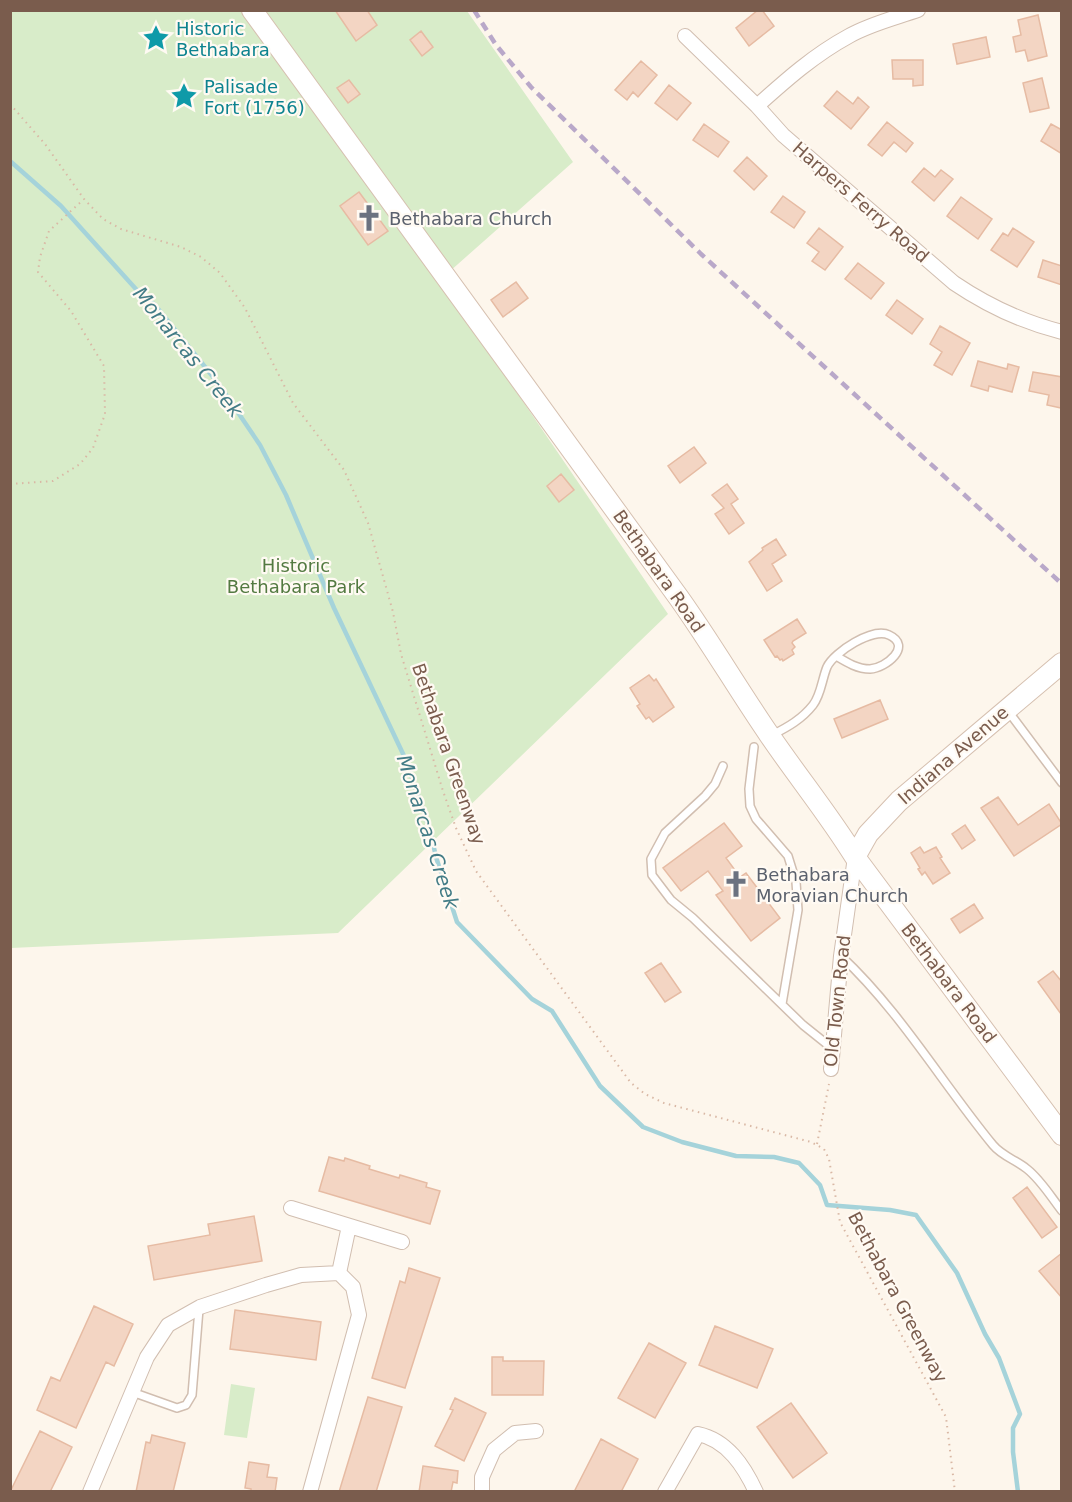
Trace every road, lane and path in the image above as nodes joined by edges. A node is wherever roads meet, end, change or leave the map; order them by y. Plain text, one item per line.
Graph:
1 (252, 10) edge
2 (918, 10) edge
3 (685, 36) dead end
4 (10, 104) edge
5 (757, 106) junction
6 (84, 199) junction
7 (1062, 332) edge
8 (10, 484) edge
9 (836, 656) junction
10 (1062, 663) edge
11 (1006, 709) junction
12 (762, 742) junction
13 (723, 766) dead end
14 (1062, 783) edge
15 (855, 857) junction
16 (841, 956) junction
17 (782, 1004) junction
18 (833, 1049) junction
19 (831, 1069) joint
20 (1062, 1135) edge
21 (817, 1144) junction
22 (291, 1208) dead end
23 (1062, 1212) edge
24 (349, 1226) junction
25 (402, 1242) dead end
26 (339, 1273) junction
27 (200, 1307) junction
28 (132, 1392) junction
29 (536, 1431) dead end
30 (90, 1491) edge
31 (310, 1491) edge
32 (482, 1491) edge
33 (665, 1491) edge
34 (756, 1491) edge
35 (955, 1491) edge

1 - 12 street, Bethabara Road
2 - 5 street
3 - 5 street, Harpers Ferry Road
4 - 6 path, Bethabara Greenway
5 - 7 street, Harpers Ferry Road
6 - 8 path
6 - 21 path, Bethabara Greenway
9 - 9 lane
9 - 12 lane
10 - 11 street, Indiana Avenue
11 - 14 lane
11 - 15 street, Indiana Avenue
12 - 15 street, Bethabara Road
12 - 17 lane
13 - 17 lane
15 - 16 street, Old Town Road
15 - 20 street, Bethabara Road
16 - 18 street, Old Town Road
16 - 23 lane
17 - 18 lane
18 - 19 street, Old Town Road
19 - 21 path, Old Town Road
21 - 35 path, Bethabara Greenway
22 - 24 street
24 - 25 street
24 - 26 street
26 - 27 street
26 - 31 street
27 - 28 street
27 - 28 lane
28 - 30 street
29 - 32 street
33 - 34 street

